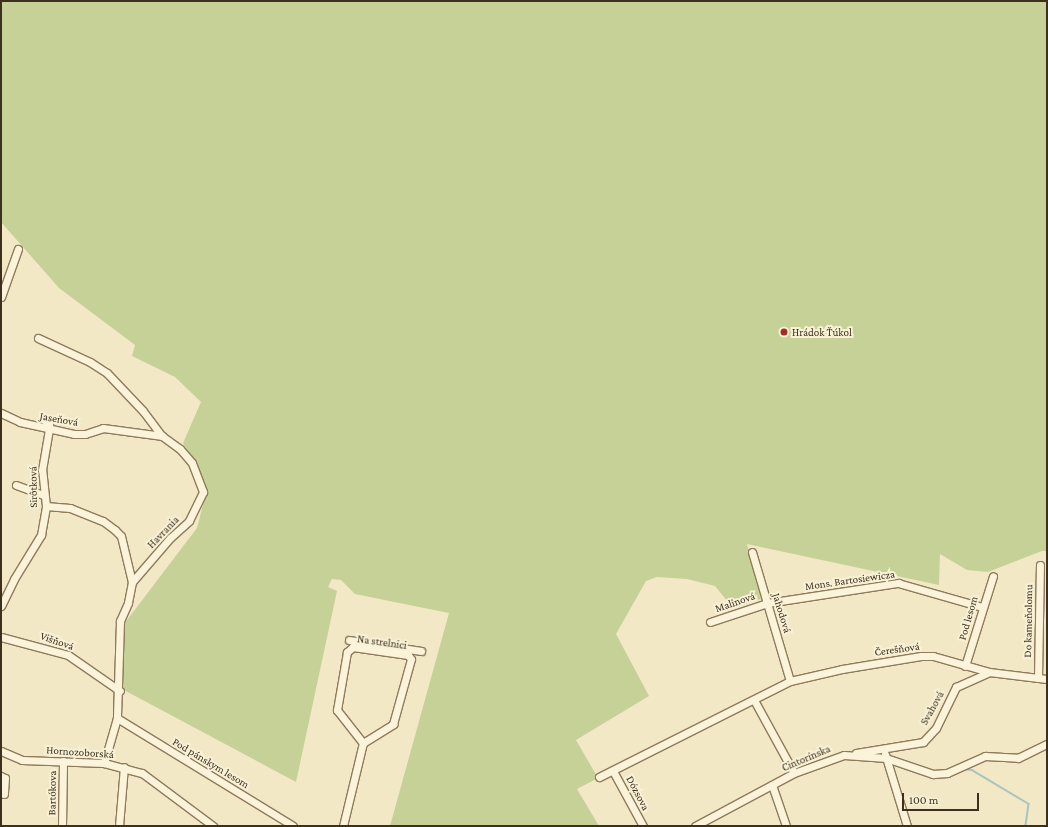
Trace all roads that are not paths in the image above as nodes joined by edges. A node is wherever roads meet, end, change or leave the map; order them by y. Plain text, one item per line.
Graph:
1 (18, 249) dead end
2 (1, 297) edge
3 (38, 338) dead end
4 (1, 413) edge
5 (45, 421) dead end
6 (49, 429) junction
7 (162, 436) junction
8 (16, 485) dead end
9 (43, 495) junction
10 (46, 506) junction
11 (752, 552) dead end
12 (1040, 565) dead end
13 (992, 576) dead end
14 (132, 582) junction
15 (767, 603) junction
16 (1, 606) edge
17 (982, 607) junction
18 (710, 622) dead end
19 (1, 637) edge
20 (349, 640) dead end
21 (368, 646) junction
22 (396, 650) junction
23 (421, 651) dead end
24 (965, 666) junction
25 (989, 672) junction
26 (1038, 678) junction
27 (1047, 679) edge
28 (790, 681) junction
29 (120, 690) junction
30 (754, 700) junction
31 (117, 718) junction
32 (363, 742) junction
33 (1047, 744) edge
34 (883, 748) junction
35 (1, 751) edge
36 (844, 755) junction
37 (886, 758) junction
38 (63, 761) junction
39 (104, 763) junction
40 (124, 767) junction
41 (613, 771) junction
42 (794, 773) junction
43 (1, 776) edge
44 (600, 777) dead end
45 (772, 785) junction
46 (4, 794) dead end
47 (62, 826) edge
48 (119, 826) edge
49 (213, 826) edge
50 (294, 826) edge
51 (343, 826) edge
52 (643, 826) edge
53 (695, 826) edge
54 (786, 826) edge
55 (907, 826) edge

1 - 2 street
3 - 7 street, Havrania
4 - 6 street, Jaseňová
5 - 6 street
6 - 7 street, Jaseňová
6 - 9 street, Sirôtková
7 - 14 street, Havrania
8 - 9 street
9 - 10 street, Sirôtková
10 - 14 street
10 - 16 street, Sirôtková
11 - 15 street, Jahodová
12 - 26 street, Do kameňolomu
13 - 17 street, Pod lesom
14 - 29 street
15 - 17 street, Mons. Bartosiewicza
15 - 18 street, Malinová
15 - 28 street, Jahodová
17 - 24 street, Pod lesom
19 - 29 street, Višňová
20 - 21 street
21 - 22 street, Na strelnici
21 - 32 street, Na strelnici
22 - 23 street
22 - 32 street, Na strelnici
24 - 25 street, Čerešňová
24 - 28 street, Čerešňová
25 - 26 street, Čerešňová
25 - 34 street, Svahová
26 - 27 street, Čerešňová
28 - 30 street, Čerešňová
29 - 31 street
30 - 41 street, Čerešňová
30 - 42 street
31 - 39 street
31 - 50 street, Pod pánskym lesom
32 - 51 street
33 - 37 street, Cintorínska
34 - 36 street, Svahová
34 - 37 street
35 - 38 street, Hornozoborská
36 - 37 street, Cintorínska
36 - 42 street, Cintorínska
37 - 55 street
38 - 39 street, Hornozoborská
38 - 47 street, Bartókova
39 - 40 street, Hornozoborská
40 - 48 street
40 - 49 street, Hornozoborská
41 - 44 street, Čerešňová
41 - 52 street, Dózsova
42 - 45 street, Cintorínska
43 - 46 street
45 - 53 street, Cintorínska
45 - 54 street

